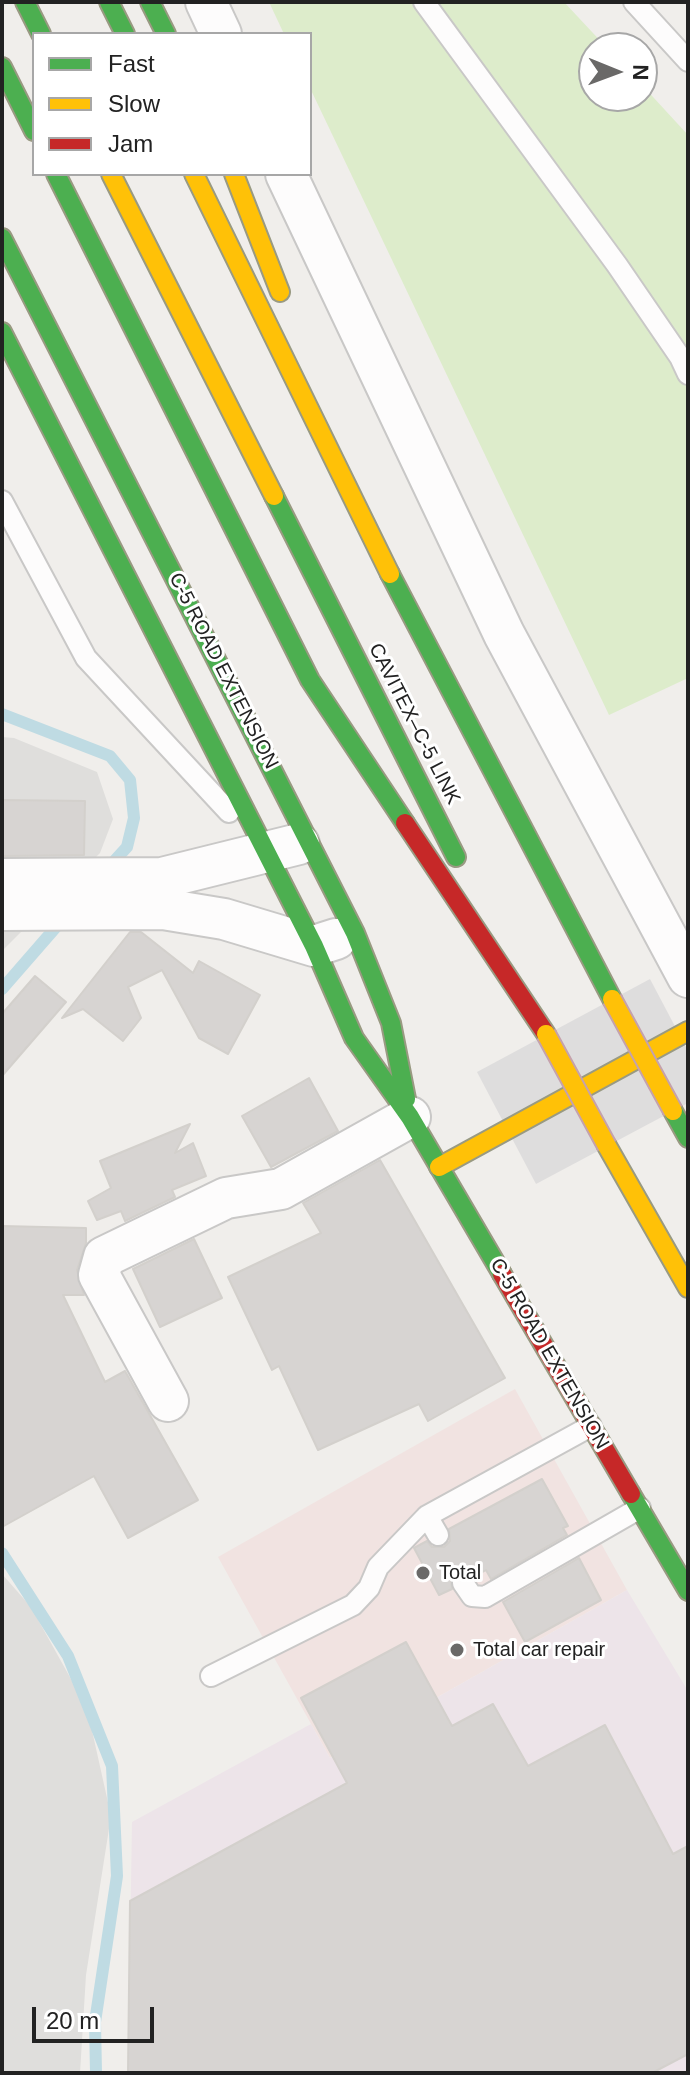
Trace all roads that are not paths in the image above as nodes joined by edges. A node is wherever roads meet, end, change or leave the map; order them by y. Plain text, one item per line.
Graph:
1 (25, 2) edge
2 (109, 2) edge
3 (150, 2) edge
4 (206, 2) edge
5 (424, 2) edge
6 (634, 2) edge
7 (40, 32) edge
8 (124, 32) edge
9 (165, 32) edge
10 (220, 32) edge
11 (688, 61) edge
12 (2, 67) edge
13 (32, 127) edge
14 (57, 176) edge
15 (112, 176) edge
16 (195, 176) edge
17 (235, 176) edge
18 (287, 176) edge
19 (2, 238) edge
20 (288, 314) dead end
21 (2, 332) edge
22 (305, 358) dead end
23 (688, 374) edge
24 (2, 501) edge
25 (377, 549) junction
26 (310, 842) junction
27 (266, 852) junction
28 (2, 879) edge
29 (132, 894) junction
30 (27, 900) edge
31 (355, 933) junction
32 (314, 946) junction
33 (688, 977) edge
34 (688, 1031) edge
35 (546, 1034) junction
36 (410, 1117) junction
37 (688, 1138) edge
38 (439, 1167) junction
39 (688, 1288) edge
40 (168, 1401) dead end
41 (591, 1426) junction
42 (640, 1508) junction
43 (427, 1516) junction
44 (438, 1535) dead end
45 (463, 1583) dead end
46 (688, 1591) edge
47 (211, 1676) dead end

1 - 7 main road
2 - 8 main road
3 - 9 main road
4 - 10 street
5 - 23 lane
6 - 11 lane
12 - 13 main road
14 - 35 main road
15 - 35 main road, CAVITEX–C-5 LINK
16 - 25 main road
17 - 20 main road
18 - 33 street
19 - 26 main road, C-5 ROAD EXTENSION
21 - 27 main road, C-5 ROAD EXTENSION
22 - 25 main road
24 - 27 lane
25 - 37 main road, bridge
26 - 27 street
26 - 31 main road, C-5 ROAD EXTENSION
27 - 29 street
27 - 32 main road, C-5 ROAD EXTENSION
28 - 30 street
29 - 30 street
29 - 32 street
31 - 32 street
31 - 36 main road, C-5 ROAD EXTENSION
32 - 36 main road, C-5 ROAD EXTENSION
34 - 38 main road
35 - 39 main road, CAVITEX–C-5 LINK, bridge
36 - 38 main road, C-5 ROAD EXTENSION
36 - 40 street
38 - 41 main road, C-5 ROAD EXTENSION
41 - 42 main road, C-5 ROAD EXTENSION
41 - 43 lane
42 - 45 lane
42 - 46 main road, C-5 ROAD EXTENSION
43 - 44 lane
43 - 47 lane

